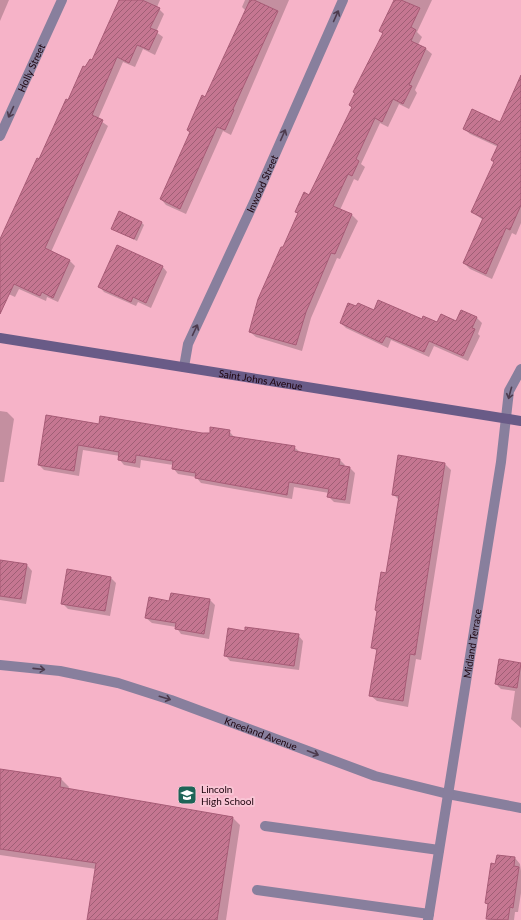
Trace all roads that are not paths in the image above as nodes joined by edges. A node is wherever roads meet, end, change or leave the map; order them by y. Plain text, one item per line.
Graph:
1 (62, 0) edge
2 (343, 0) edge
3 (0, 136) edge
4 (0, 338) edge
5 (184, 367) junction
6 (521, 369) edge
7 (506, 419) junction
8 (521, 421) edge
9 (0, 665) edge
10 (448, 794) junction
11 (521, 808) edge
12 (265, 826) dead end
13 (439, 850) junction
14 (257, 890) dead end
15 (428, 917) edge

1 -> 3 street, Holly Street
5 -> 2 street, Inwood Street
4 - 5 street, Saint Johns Avenue
5 - 7 street, Saint Johns Avenue
6 -> 7 street, Midland Terrace
7 - 8 street, Saint Johns Avenue
7 - 10 street, Midland Terrace
9 -> 10 street, Kneeland Avenue
10 - 11 street, Kneeland Avenue
10 - 13 street, Midland Terrace
12 - 13 street
13 - 15 street, Midland Terrace
14 - 15 street

